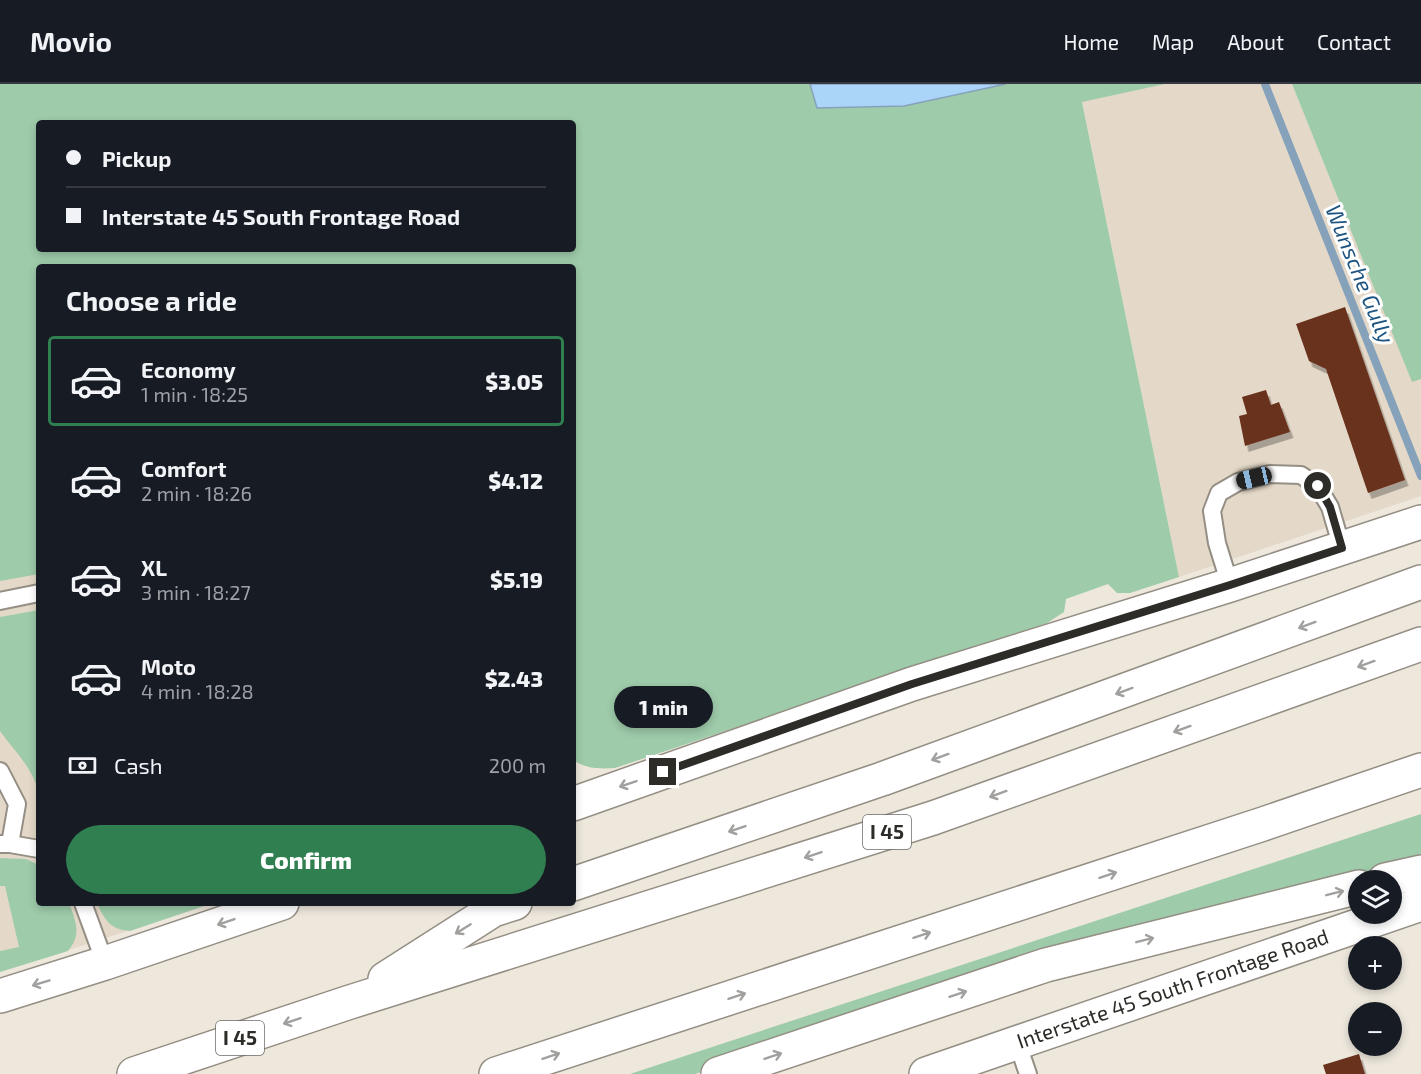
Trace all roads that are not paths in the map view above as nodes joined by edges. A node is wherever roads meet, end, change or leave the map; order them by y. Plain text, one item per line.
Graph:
1 (1421, 522) edge
2 (1342, 548) junction
3 (1421, 582) edge
4 (1230, 585) junction
5 (36, 594) edge
6 (0, 601) edge
7 (1421, 644) edge
8 (1421, 770) edge
9 (0, 771) edge
10 (576, 803) edge
11 (5, 844) edge
12 (36, 849) edge
13 (1421, 872) edge
14 (1402, 876) edge
15 (576, 883) edge
16 (1348, 890) edge
17 (1421, 904) edge
18 (84, 906) edge
19 (273, 906) edge
20 (506, 906) edge
21 (105, 963) junction
22 (0, 996) edge
23 (347, 1003) junction
24 (1017, 1042) junction
25 (960, 1069) edge
26 (134, 1074) edge
27 (496, 1074) edge
28 (718, 1074) edge
29 (926, 1074) edge
30 (1028, 1074) edge

1 - 2 main road
2 - 4 main road
2 - 4 lane
3 -> 15 main road
4 -> 10 main road
5 - 6 lane
7 -> 23 main road, I 45
27 -> 8 main road
9 - 11 lane
11 - 12 lane
13 - 14 main road
28 -> 16 main road
17 - 24 main road, Interstate 45 South Frontage Road
18 - 21 lane
19 -> 21 main road
20 -> 23 main road
21 -> 22 main road
23 -> 26 main road, I 45
24 - 25 main road, Interstate 45 South Frontage Road
24 - 30 lane
25 - 29 main road, Interstate 45 South Frontage Road

